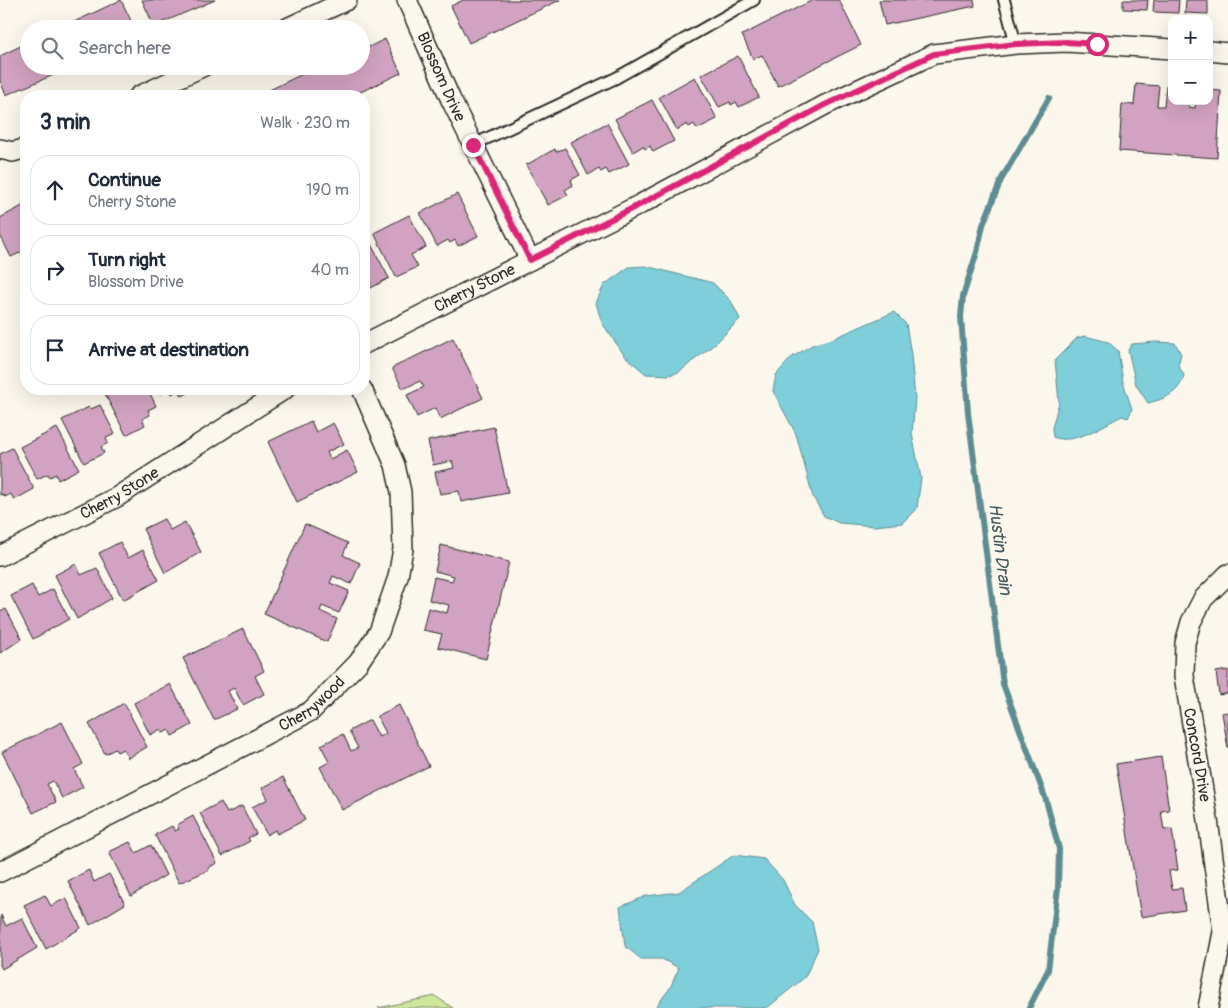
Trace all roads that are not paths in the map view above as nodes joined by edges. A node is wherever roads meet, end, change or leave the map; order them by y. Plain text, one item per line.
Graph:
1 (347, 0) edge
2 (407, 0) edge
3 (754, 0) edge
4 (1004, 0) edge
5 (304, 20) edge
6 (1016, 44) junction
7 (1168, 49) edge
8 (1213, 52) edge
9 (1228, 53) edge
10 (184, 75) edge
11 (152, 90) edge
12 (473, 145) junction
13 (0, 149) edge
14 (20, 150) edge
15 (530, 260) junction
16 (370, 341) edge
17 (276, 395) edge
18 (365, 395) edge
19 (0, 556) edge
20 (1228, 574) edge
21 (0, 872) edge
22 (1225, 931) edge
23 (1208, 1008) edge

1 - 5 street
2 - 12 street, Blossom Drive
3 - 12 lane
4 - 6 lane
6 - 7 street, Cherry Stone
6 - 15 street, Cherry Stone
8 - 9 street
10 - 11 street
12 - 15 street, Blossom Drive
13 - 14 street
15 - 16 street, Cherry Stone
17 - 19 street, Cherry Stone
18 - 21 street, Cherrywood
20 - 22 street, Concord Drive
22 - 23 street, Concord Drive

